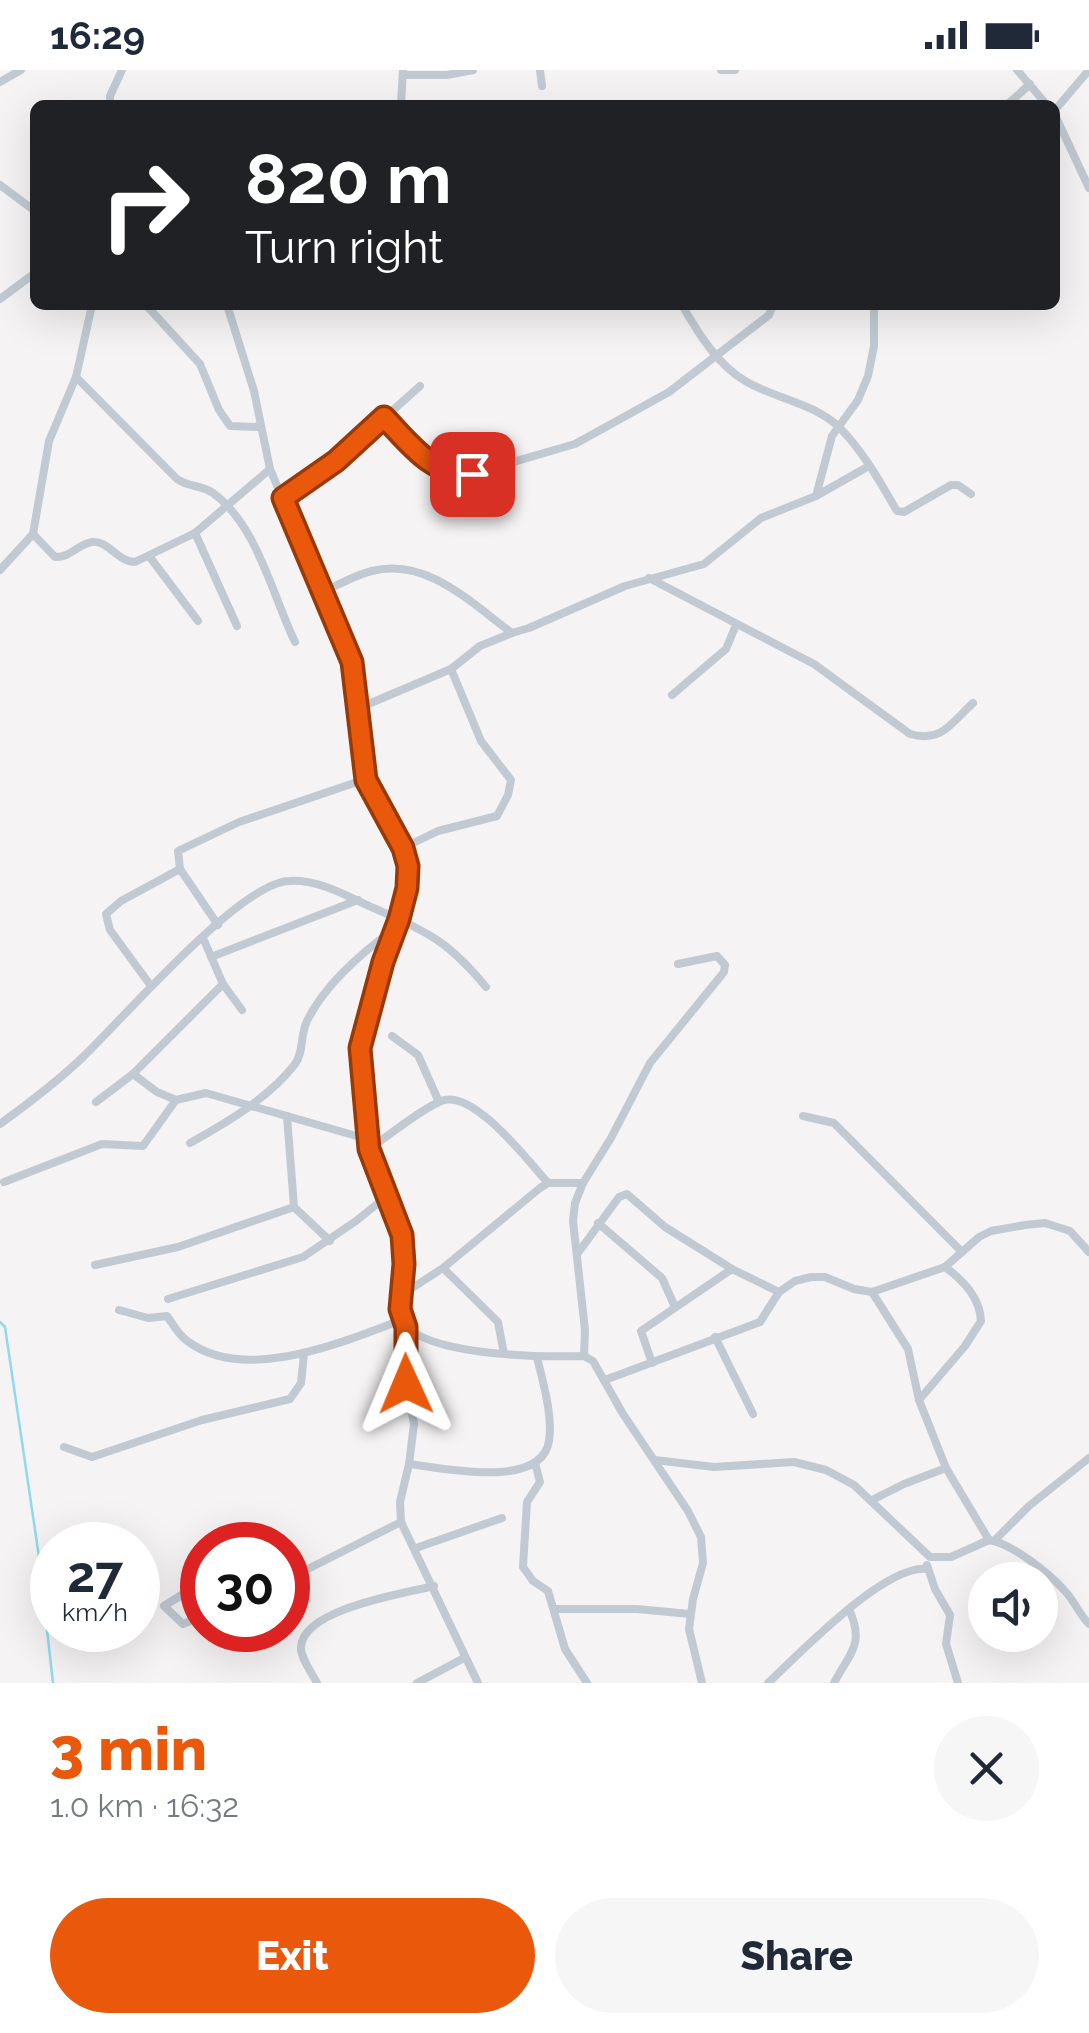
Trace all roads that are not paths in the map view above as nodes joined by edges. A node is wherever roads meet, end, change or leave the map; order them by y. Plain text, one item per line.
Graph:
1 (21, 70) edge
2 (122, 70) edge
3 (474, 70) edge
4 (540, 70) edge
5 (721, 70) edge
6 (735, 70) edge
7 (1016, 70) edge
8 (403, 72) edge
9 (1084, 72) edge
10 (0, 82) edge
11 (1030, 84) junction
12 (542, 86) dead end
13 (110, 100) edge
14 (401, 100) edge
15 (1012, 100) edge
16 (1043, 100) edge
17 (1060, 110) edge
18 (1060, 125) edge
19 (0, 186) edge
20 (1089, 188) edge
21 (30, 207) edge
22 (30, 278) edge
23 (0, 300) edge
24 (91, 310) edge
25 (151, 310) edge
26 (229, 310) edge
27 (685, 310) edge
28 (772, 310) edge
29 (874, 310) edge
30 (717, 356) junction
31 (76, 378) junction
32 (420, 386) dead end
33 (384, 417) junction
34 (838, 426) junction
35 (259, 427) junction
36 (869, 466) junction
37 (270, 469) junction
38 (971, 494) dead end
39 (816, 496) junction
40 (283, 498) junction
41 (229, 506) junction
42 (195, 532) junction
43 (33, 534) junction
44 (149, 556) junction
45 (0, 570) edge
46 (650, 578) junction
47 (321, 592) junction
48 (198, 621) dead end
49 (736, 625) junction
50 (237, 626) dead end
51 (512, 633) junction
52 (295, 642) dead end
53 (451, 669) junction
54 (672, 695) dead end
55 (973, 703) dead end
56 (359, 708) junction
57 (366, 780) junction
58 (403, 848) junction
59 (180, 869) junction
60 (358, 900) junction
61 (398, 923) junction
62 (218, 926) junction
63 (203, 938) junction
64 (212, 958) junction
65 (678, 964) dead end
66 (223, 984) junction
67 (151, 986) junction
68 (486, 987) dead end
69 (242, 1010) dead end
70 (392, 1036) dead end
71 (133, 1074) junction
72 (176, 1100) junction
73 (96, 1102) dead end
74 (439, 1102) junction
75 (247, 1107) junction
76 (287, 1116) junction
77 (803, 1116) dead end
78 (0, 1124) edge
79 (190, 1143) dead end
80 (368, 1144) junction
81 (4, 1182) dead end
82 (548, 1183) junction
83 (583, 1183) junction
84 (386, 1196) junction
85 (294, 1207) junction
86 (598, 1223) junction
87 (330, 1241) junction
88 (962, 1252) junction
89 (1089, 1252) edge
90 (577, 1254) junction
91 (95, 1265) dead end
92 (945, 1267) junction
93 (443, 1268) junction
94 (732, 1269) junction
95 (779, 1292) junction
96 (872, 1292) junction
97 (400, 1296) junction
98 (168, 1299) dead end
99 (675, 1307) junction
100 (119, 1310) dead end
101 (404, 1324) junction
102 (715, 1337) junction
103 (304, 1354) junction
104 (504, 1354) junction
105 (584, 1356) junction
106 (537, 1357) junction
107 (652, 1363) junction
108 (605, 1380) junction
109 (919, 1400) junction
110 (753, 1414) dead end
111 (64, 1447) dead end
112 (1089, 1458) edge
113 (654, 1460) junction
114 (535, 1463) junction
115 (409, 1464) junction
116 (946, 1468) junction
117 (872, 1500) junction
118 (502, 1518) dead end
119 (401, 1522) junction
120 (992, 1540) junction
121 (416, 1548) junction
122 (930, 1558) junction
123 (310, 1568) edge
124 (928, 1569) junction
125 (434, 1586) junction
126 (180, 1596) edge
127 (554, 1608) junction
128 (849, 1609) junction
129 (690, 1614) junction
130 (180, 1621) edge
131 (1089, 1624) edge
132 (464, 1658) junction
133 (317, 1683) edge
134 (417, 1683) edge
135 (478, 1683) edge
136 (588, 1683) edge
137 (702, 1683) edge
138 (768, 1683) edge
139 (834, 1683) edge
140 (958, 1683) edge

1 - 10 street
2 - 13 street
3 - 8 street
4 - 12 street
5 - 6 street
7 - 11 street
8 - 14 street
9 - 17 street
11 - 15 street
11 - 16 street
18 - 20 street
19 - 21 street
22 - 23 street
24 - 31 street
25 - 35 street
26 - 35 street
27 - 30 street
28 - 30 street
29 - 34 street
30 - 33 street
30 - 34 street
31 - 41 street
31 - 43 street
32 - 33 street
33 - 40 street
34 - 36 street
34 - 39 street
35 - 37 street
36 - 38 street
36 - 39 street
37 - 40 street
37 - 41 street
39 - 46 street
40 - 47 street
41 - 42 street
41 - 52 street
42 - 44 street
42 - 50 street
43 - 44 street
43 - 45 street
44 - 48 street
46 - 49 street
46 - 51 street
47 - 51 street
47 - 56 street
49 - 54 street
49 - 55 street
51 - 53 street
53 - 56 street
53 - 58 street
56 - 57 street
57 - 58 street
57 - 59 street
58 - 61 street
59 - 62 street
59 - 67 street
60 - 61 street
60 - 62 street
60 - 64 street
61 - 68 street
61 - 75 street
61 - 80 street
62 - 63 street
63 - 64 street
63 - 67 street
64 - 66 street
65 - 83 street
66 - 69 street
66 - 71 street
67 - 78 street
70 - 74 street
71 - 72 street
71 - 73 street
72 - 75 street
72 - 81 street
74 - 80 street
74 - 82 street
75 - 76 street
75 - 79 street
76 - 80 street
76 - 85 street
77 - 88 street
80 - 84 street
82 - 83 street
82 - 93 street
83 - 90 street
84 - 87 street
84 - 97 street
85 - 87 street
85 - 91 street
86 - 90 street
86 - 94 street
86 - 99 street
87 - 98 street
88 - 89 street
88 - 92 street
90 - 105 street
92 - 96 street
92 - 109 street
93 - 97 street
93 - 104 street
94 - 95 street
94 - 99 street
95 - 96 street
95 - 102 street
96 - 109 street
97 - 101 street
99 - 107 street
100 - 103 street
101 - 103 street
101 - 104 street
101 - 115 street
102 - 107 street
102 - 110 street
103 - 111 street
104 - 106 street
105 - 106 street
105 - 108 street
106 - 114 street
107 - 108 street
108 - 113 street
109 - 116 street
112 - 120 street
113 - 117 street
113 - 129 street
114 - 115 street
114 - 127 street
115 - 119 street
116 - 117 street
116 - 120 street
117 - 122 street
118 - 121 street
119 - 121 street
119 - 123 street
120 - 122 street
120 - 131 street
121 - 125 street
122 - 124 street
124 - 128 street
124 - 140 street
125 - 132 street
125 - 133 street
126 - 130 street
127 - 129 street
127 - 136 street
128 - 138 street
128 - 139 street
129 - 137 street
132 - 134 street
132 - 135 street

